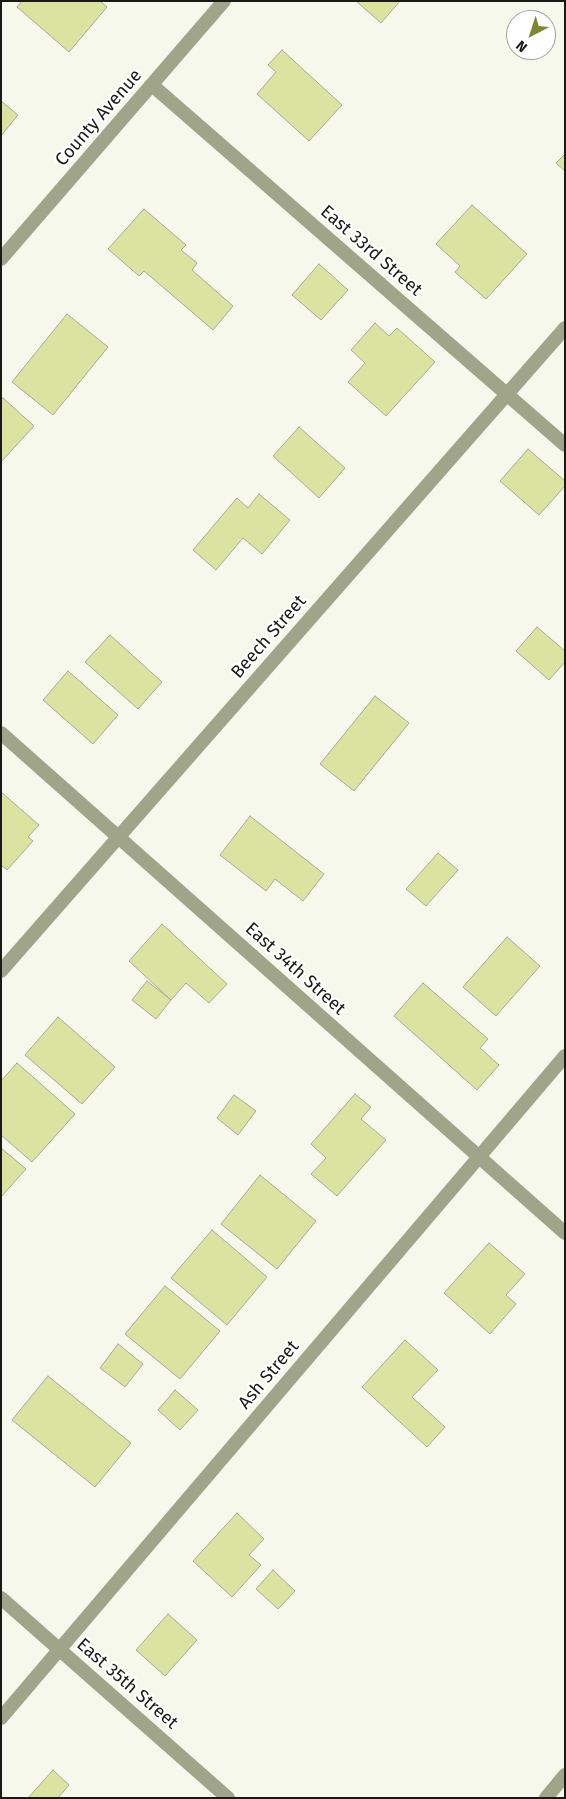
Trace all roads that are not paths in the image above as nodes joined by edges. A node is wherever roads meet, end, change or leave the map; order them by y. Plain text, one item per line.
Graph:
1 (224, 1) edge
2 (152, 85) junction
3 (1, 259) edge
4 (565, 328) edge
5 (507, 395) junction
6 (565, 445) edge
7 (1, 733) edge
8 (119, 837) junction
9 (1, 971) edge
10 (565, 1056) edge
11 (479, 1157) junction
12 (565, 1233) edge
13 (1, 1598) edge
14 (60, 1650) junction
15 (1, 1718) edge
16 (565, 1775) edge
17 (228, 1798) edge
18 (546, 1798) edge

1 - 2 street, County Avenue
2 - 3 street, County Avenue
2 - 5 street, East 33rd Street
4 - 5 street, Beech Street
5 - 6 street, East 33rd Street
5 - 8 street, Beech Street
7 - 8 street, East 34th Street
8 - 9 street, Beech Street
8 - 11 street, East 34th Street
10 - 11 street, Ash Street
11 - 12 street, East 34th Street
11 - 14 street, Ash Street
13 - 14 street, East 35th Street
14 - 15 street, Ash Street
14 - 17 street, East 35th Street
16 - 18 street

